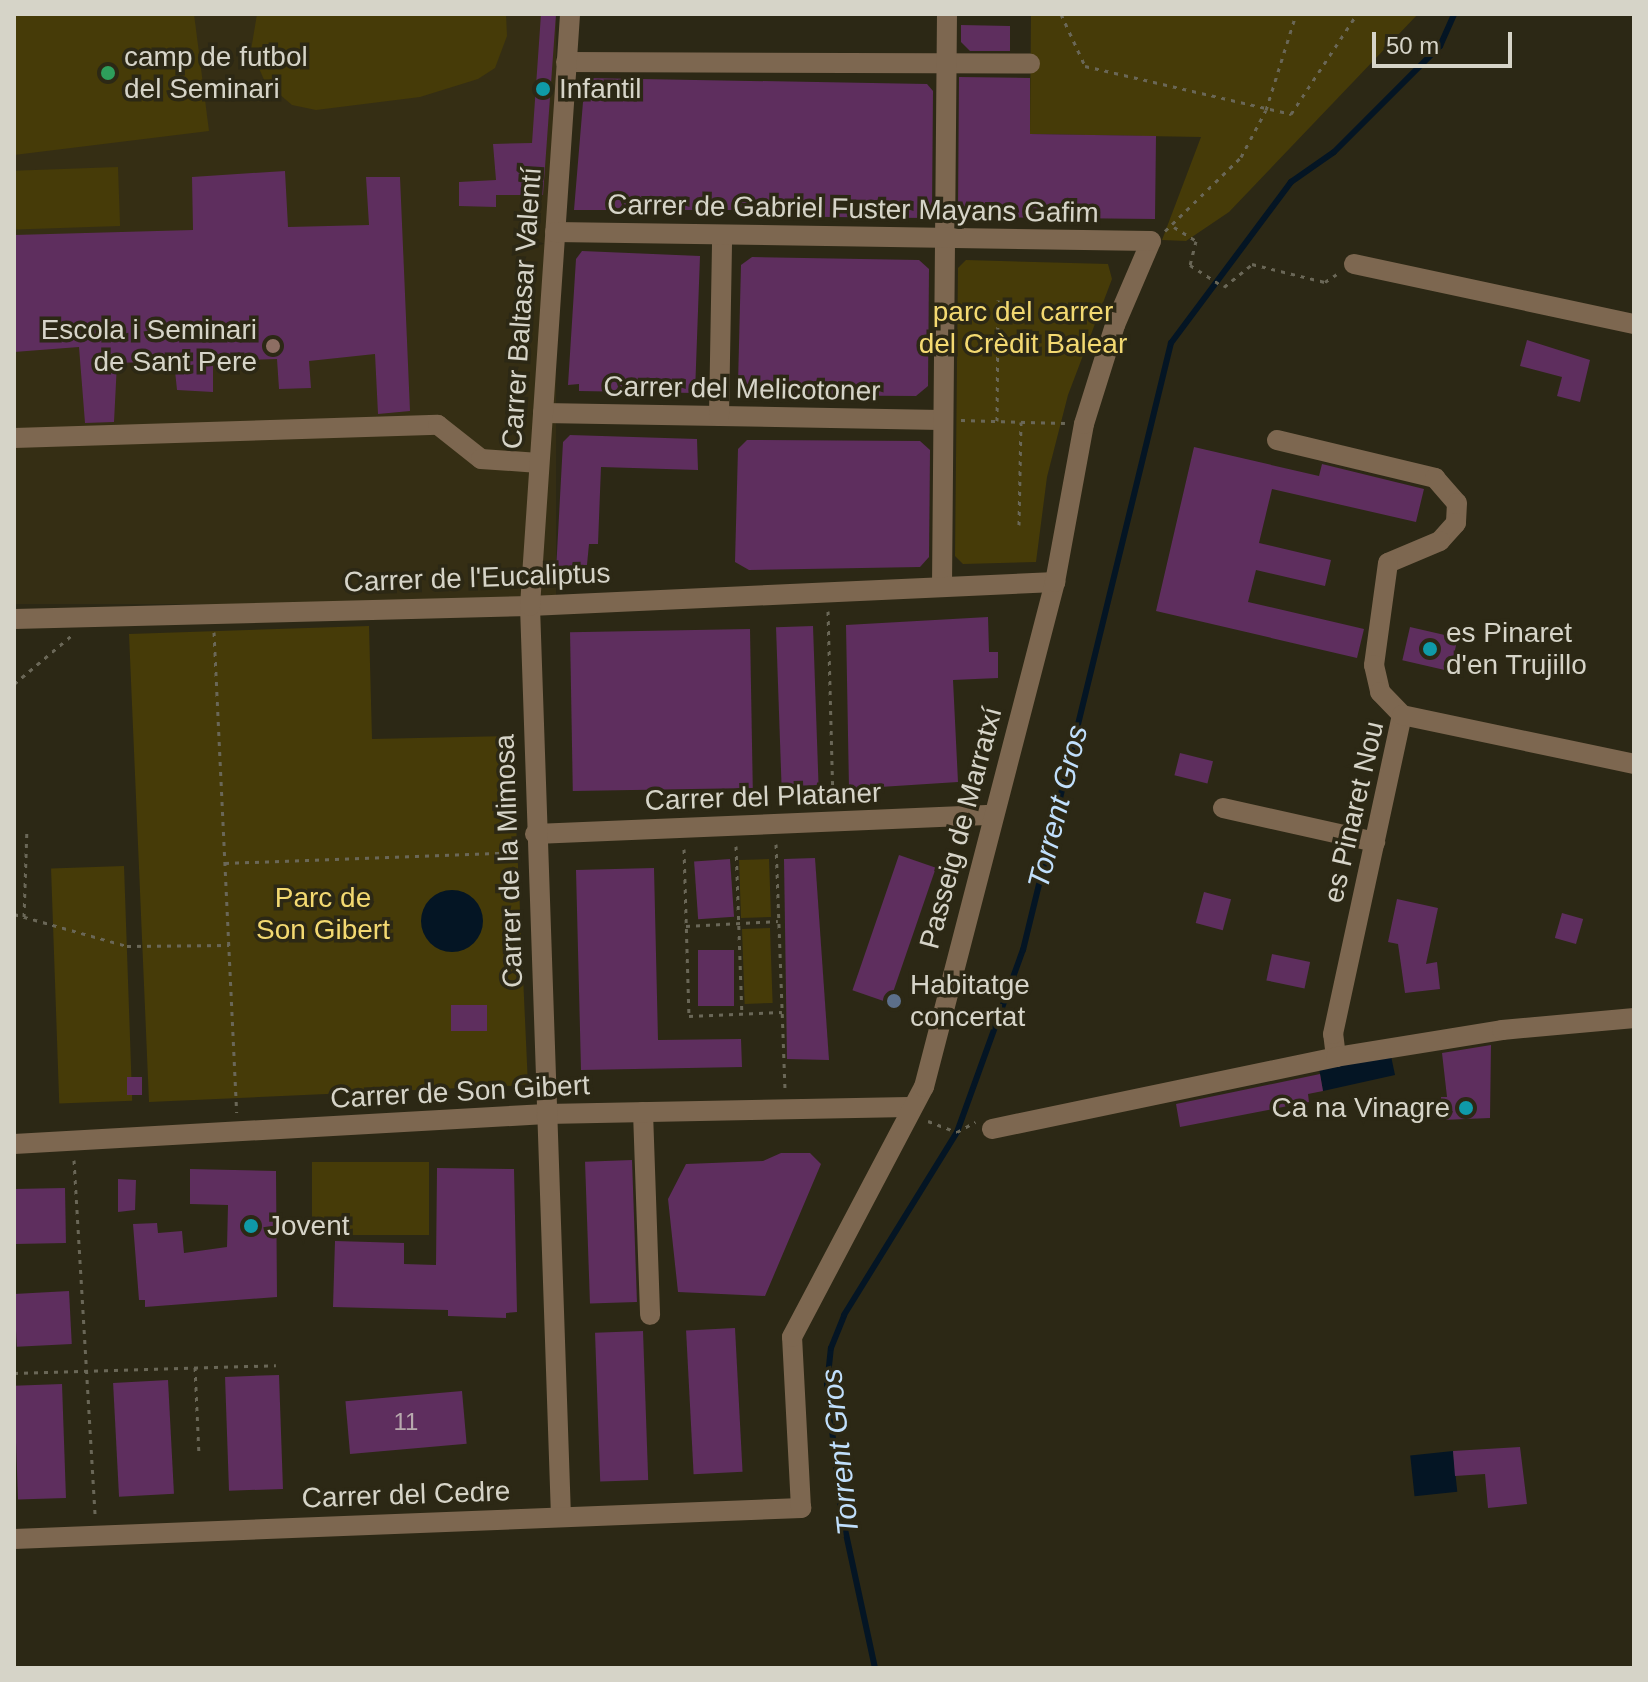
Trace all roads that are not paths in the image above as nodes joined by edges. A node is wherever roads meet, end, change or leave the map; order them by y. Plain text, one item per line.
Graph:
1 (570, 14) edge
2 (947, 14) edge
3 (566, 62) junction
4 (947, 64) junction
5 (1030, 64) dead end
6 (555, 232) junction
7 (722, 236) junction
8 (945, 238) junction
9 (1151, 241) joint
10 (1354, 264) road end
11 (1634, 324) edge
12 (543, 413) junction
13 (719, 416) junction
14 (941, 420) junction
15 (14, 438) edge
16 (1277, 440) dead end
17 (539, 463) junction
18 (1055, 582) junction
19 (942, 586) junction
20 (530, 606) junction
21 (14, 619) edge
22 (1402, 715) junction
23 (1634, 764) edge
24 (1223, 808) dead end
25 (993, 815) junction
26 (536, 842) junction
27 (1375, 842) junction
28 (1634, 1018) edge
29 (1336, 1057) junction
30 (909, 1107) junction
31 (643, 1112) junction
32 (546, 1114) junction
33 (992, 1129) road end
34 (14, 1144) edge
35 (650, 1315) dead end
36 (801, 1508) joint
37 (561, 1517) junction
38 (14, 1539) edge

1 - 3 street, Carrer Baltasar Valentí
2 - 4 street
3 - 4 street
3 - 6 street, Carrer Baltasar Valentí
4 - 5 street
4 - 8 street
6 - 7 street, Carrer de Gabriel Fuster Mayans Gafim
6 - 12 street, Carrer Baltasar Valentí
7 - 8 street, Carrer de Gabriel Fuster Mayans Gafim
7 - 13 street
8 - 9 street, Carrer de Gabriel Fuster Mayans Gafim
8 - 14 street
9 - 18 street, Passeig de Marratxí
10 - 11 street
12 - 13 street, Carrer del Melicotoner
12 - 17 street, Carrer Baltasar Valentí
13 - 14 street, Carrer del Melicotoner
14 - 19 street
15 - 17 street
16 - 22 street
17 - 20 street, Carrer Baltasar Valentí
18 - 19 street, Carrer de l'Eucaliptus
18 - 25 street, Passeig de Marratxí
19 - 20 street, Carrer de l'Eucaliptus
20 - 21 street, Carrer de l'Eucaliptus
20 - 26 street, Carrer de la Mimosa
22 - 23 street, es Pinaret Nou
22 - 27 street, es Pinaret Nou
24 - 27 street
25 - 26 street, Carrer del Plataner
25 - 30 street, Passeig de Marratxí
26 - 32 street, Carrer de la Mimosa
27 - 29 street, es Pinaret Nou
28 - 29 street
29 - 33 street
30 - 31 street, Carrer de Son Gibert
30 - 36 street, Passeig de Marratxí
31 - 32 street, Carrer de Son Gibert
31 - 35 street
32 - 34 street, Carrer de Son Gibert
32 - 37 street, Carrer de la Mimosa
36 - 37 street, Carrer del Cedre
37 - 38 street, Carrer del Cedre

